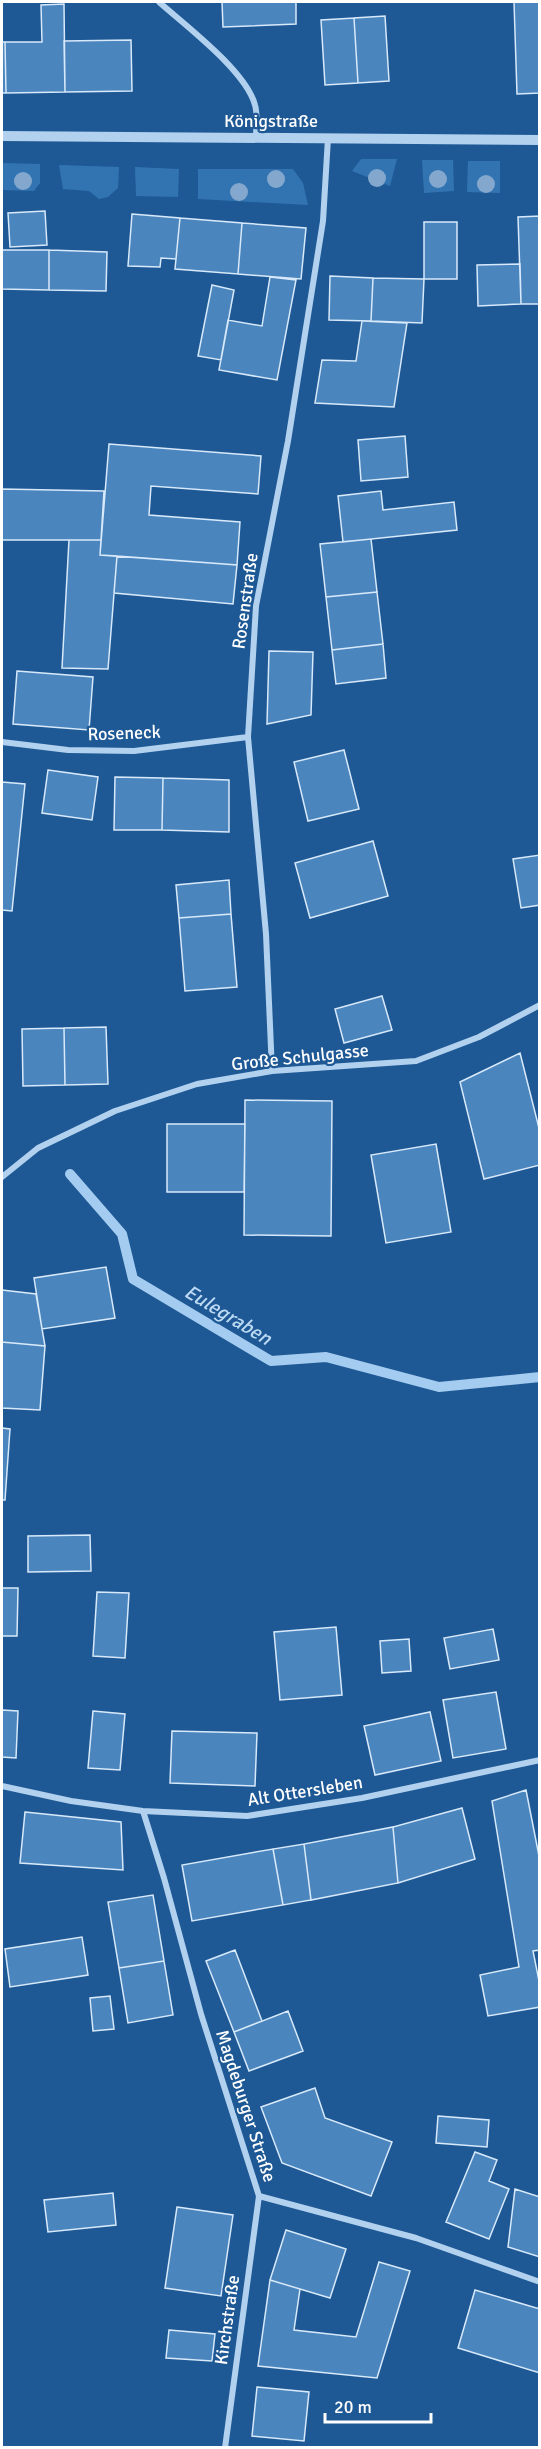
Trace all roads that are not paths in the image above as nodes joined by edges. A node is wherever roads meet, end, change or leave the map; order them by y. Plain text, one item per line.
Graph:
1 (159, 2) edge
2 (2, 136) edge
3 (256, 138) junction
4 (328, 138) junction
5 (540, 140) edge
6 (248, 737) junction
7 (2, 742) edge
8 (540, 1005) edge
9 (272, 1071) junction
10 (2, 1177) edge
11 (540, 1760) edge
12 (2, 1786) edge
13 (143, 1811) junction
14 (259, 2196) junction
15 (540, 2282) edge
16 (225, 2448) edge

1 - 3 street
2 - 3 street, Königstraße
3 - 4 street, Königstraße
4 - 5 street, Königstraße
4 - 6 street, Rosenstraße
6 - 7 street, Roseneck
6 - 9 street, Rosenstraße
8 - 9 street, Große Schulgasse
9 - 10 street, Große Schulgasse
11 - 13 street, Alt Ottersleben
12 - 13 street, Alt Ottersleben
13 - 14 street, Magdeburger Straße
14 - 15 street, Magdeburger Straße
14 - 16 street, Kirchstraße

